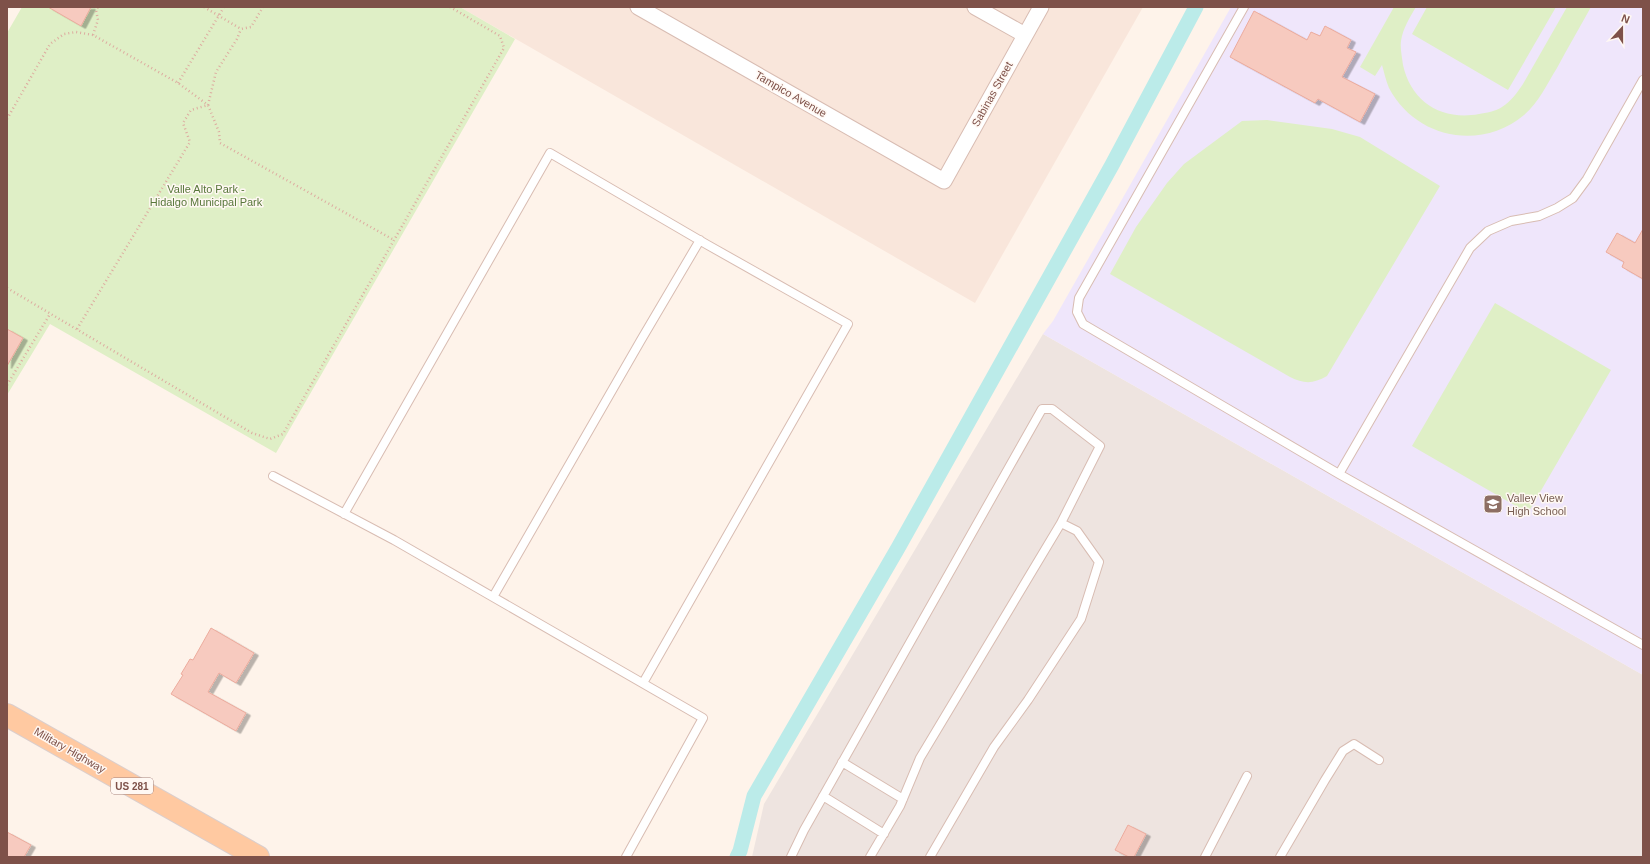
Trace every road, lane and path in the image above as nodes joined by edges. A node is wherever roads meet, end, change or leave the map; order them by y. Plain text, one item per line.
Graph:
1 (98, 7) edge
2 (204, 7) edge
3 (224, 7) edge
4 (263, 7) edge
5 (450, 7) edge
6 (975, 7) edge
7 (1041, 7) edge
8 (1244, 7) edge
9 (647, 9) edge
10 (219, 16) junction
11 (241, 29) junction
12 (93, 35) junction
13 (1025, 35) junction
14 (1643, 80) edge
15 (178, 83) junction
16 (208, 104) junction
17 (7, 119) edge
18 (944, 181) joint
19 (394, 240) junction
20 (700, 240) junction
21 (7, 288) edge
22 (50, 314) junction
23 (77, 329) junction
24 (7, 385) edge
25 (1339, 474) junction
26 (272, 476) dead end
27 (344, 514) junction
28 (1061, 522) junction
29 (493, 597) junction
30 (1643, 645) edge
31 (643, 683) junction
32 (7, 715) edge
33 (1379, 760) dead end
34 (842, 762) junction
35 (1247, 776) dead end
36 (823, 796) junction
37 (903, 799) junction
38 (884, 834) junction
39 (258, 857) edge
40 (626, 857) edge
41 (791, 857) edge
42 (870, 857) edge
43 (930, 857) edge
44 (1205, 857) edge
45 (1280, 857) edge

1 - 12 path
2 - 10 path
3 - 10 path
4 - 11 path
5 - 19 path
6 - 13 street
7 - 13 street, Sabinas Street
8 - 25 lane
9 - 18 street, Tampico Avenue
10 - 11 path
10 - 15 path
11 - 16 path
12 - 15 path
12 - 17 path
13 - 18 street, Sabinas Street
14 - 25 lane
15 - 16 path
16 - 19 path
16 - 23 path
19 - 23 path
20 - 27 lane
20 - 29 lane
20 - 31 lane
21 - 22 path
22 - 23 path
22 - 24 path
25 - 30 lane
26 - 27 lane
27 - 29 lane
28 - 34 lane
28 - 37 lane
28 - 43 lane
29 - 31 lane
31 - 40 lane
32 - 39 main road, Military Highway / US 281
33 - 45 lane
34 - 36 lane
34 - 37 lane
35 - 44 lane
36 - 38 lane
36 - 41 lane
37 - 38 lane
38 - 42 lane

